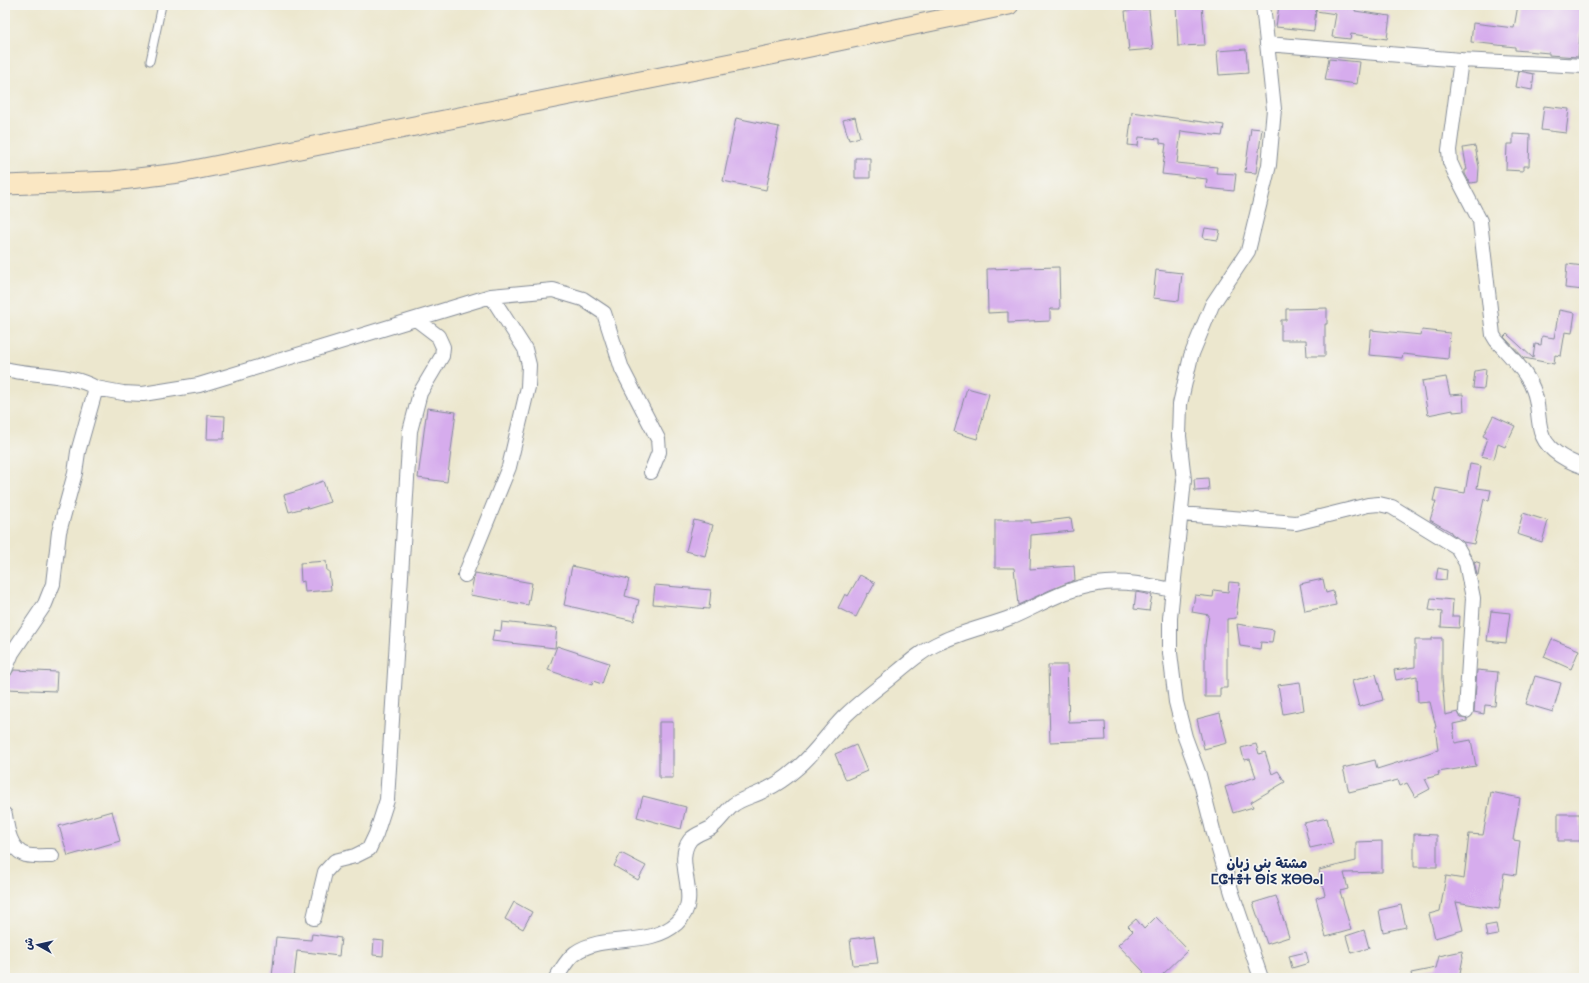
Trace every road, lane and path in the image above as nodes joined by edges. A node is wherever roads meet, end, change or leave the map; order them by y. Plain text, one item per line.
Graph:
1 (162, 5) edge
2 (1008, 5) edge
3 (1263, 5) edge
4 (1268, 44) junction
5 (1461, 60) junction
6 (150, 61) dead end
7 (1584, 66) edge
8 (5, 185) edge
9 (491, 296) junction
10 (417, 320) junction
11 (5, 369) edge
12 (96, 388) junction
13 (1584, 467) edge
14 (651, 472) dead end
15 (1181, 514) junction
16 (465, 574) dead end
17 (1172, 590) junction
18 (5, 670) edge
19 (1466, 711) dead end
20 (5, 815) edge
21 (52, 856) dead end
22 (314, 918) dead end
23 (556, 978) edge
24 (1261, 978) edge

1 - 6 lane
2 - 8 main road
3 - 4 street
4 - 5 street
4 - 15 street
5 - 7 street
5 - 13 street
9 - 10 street
9 - 14 street
9 - 16 street
10 - 12 street
10 - 22 street
11 - 12 street
12 - 18 street
15 - 17 street
15 - 19 street
17 - 23 street
17 - 24 street
20 - 21 street

